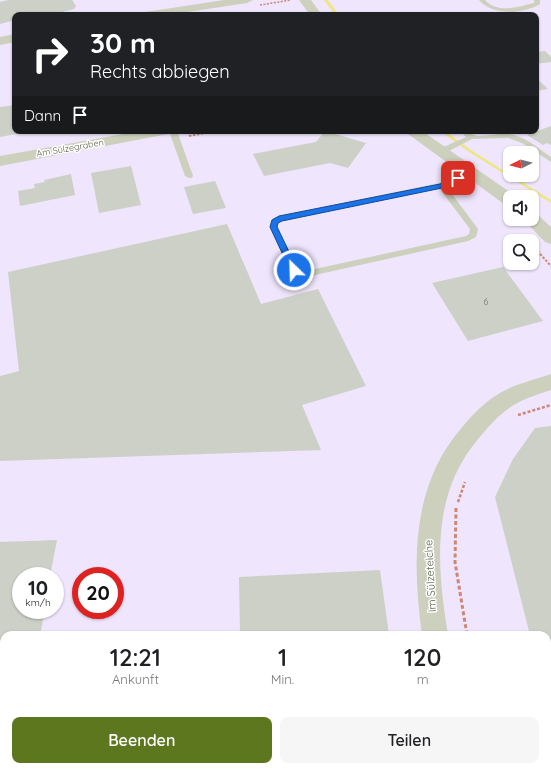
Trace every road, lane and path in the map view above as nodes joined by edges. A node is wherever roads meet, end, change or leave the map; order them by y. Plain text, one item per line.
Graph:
1 (247, 0) edge
2 (305, 0) edge
3 (482, 0) edge
4 (537, 0) edge
5 (165, 12) edge
6 (314, 12) edge
7 (12, 39) edge
8 (0, 41) edge
9 (147, 134) edge
10 (174, 134) edge
11 (418, 134) edge
12 (466, 134) edge
13 (468, 138) junction
14 (447, 149) junction
15 (551, 160) edge
16 (0, 161) edge
17 (470, 173) junction
18 (189, 176) dead end
19 (442, 186) junction
20 (503, 195) edge
21 (539, 226) edge
22 (551, 238) edge
23 (539, 253) edge
24 (551, 266) edge
25 (551, 382) edge
26 (551, 405) edge
27 (513, 417) dead end
28 (467, 475) dead end
29 (434, 631) edge
30 (466, 631) edge

1 - 5 street
2 - 6 street
3 - 4 lane
7 - 8 street
9 - 16 street, Am Sülzegraben
10 - 18 lane
11 - 14 street
12 - 13 lane
13 - 14 lane
13 - 15 lane
14 - 17 street
17 - 19 lane
17 - 20 street
19 - 19 lane
21 - 22 street
23 - 24 path
25 - 29 street, Im Sülzeteiche
26 - 27 path
28 - 30 path

